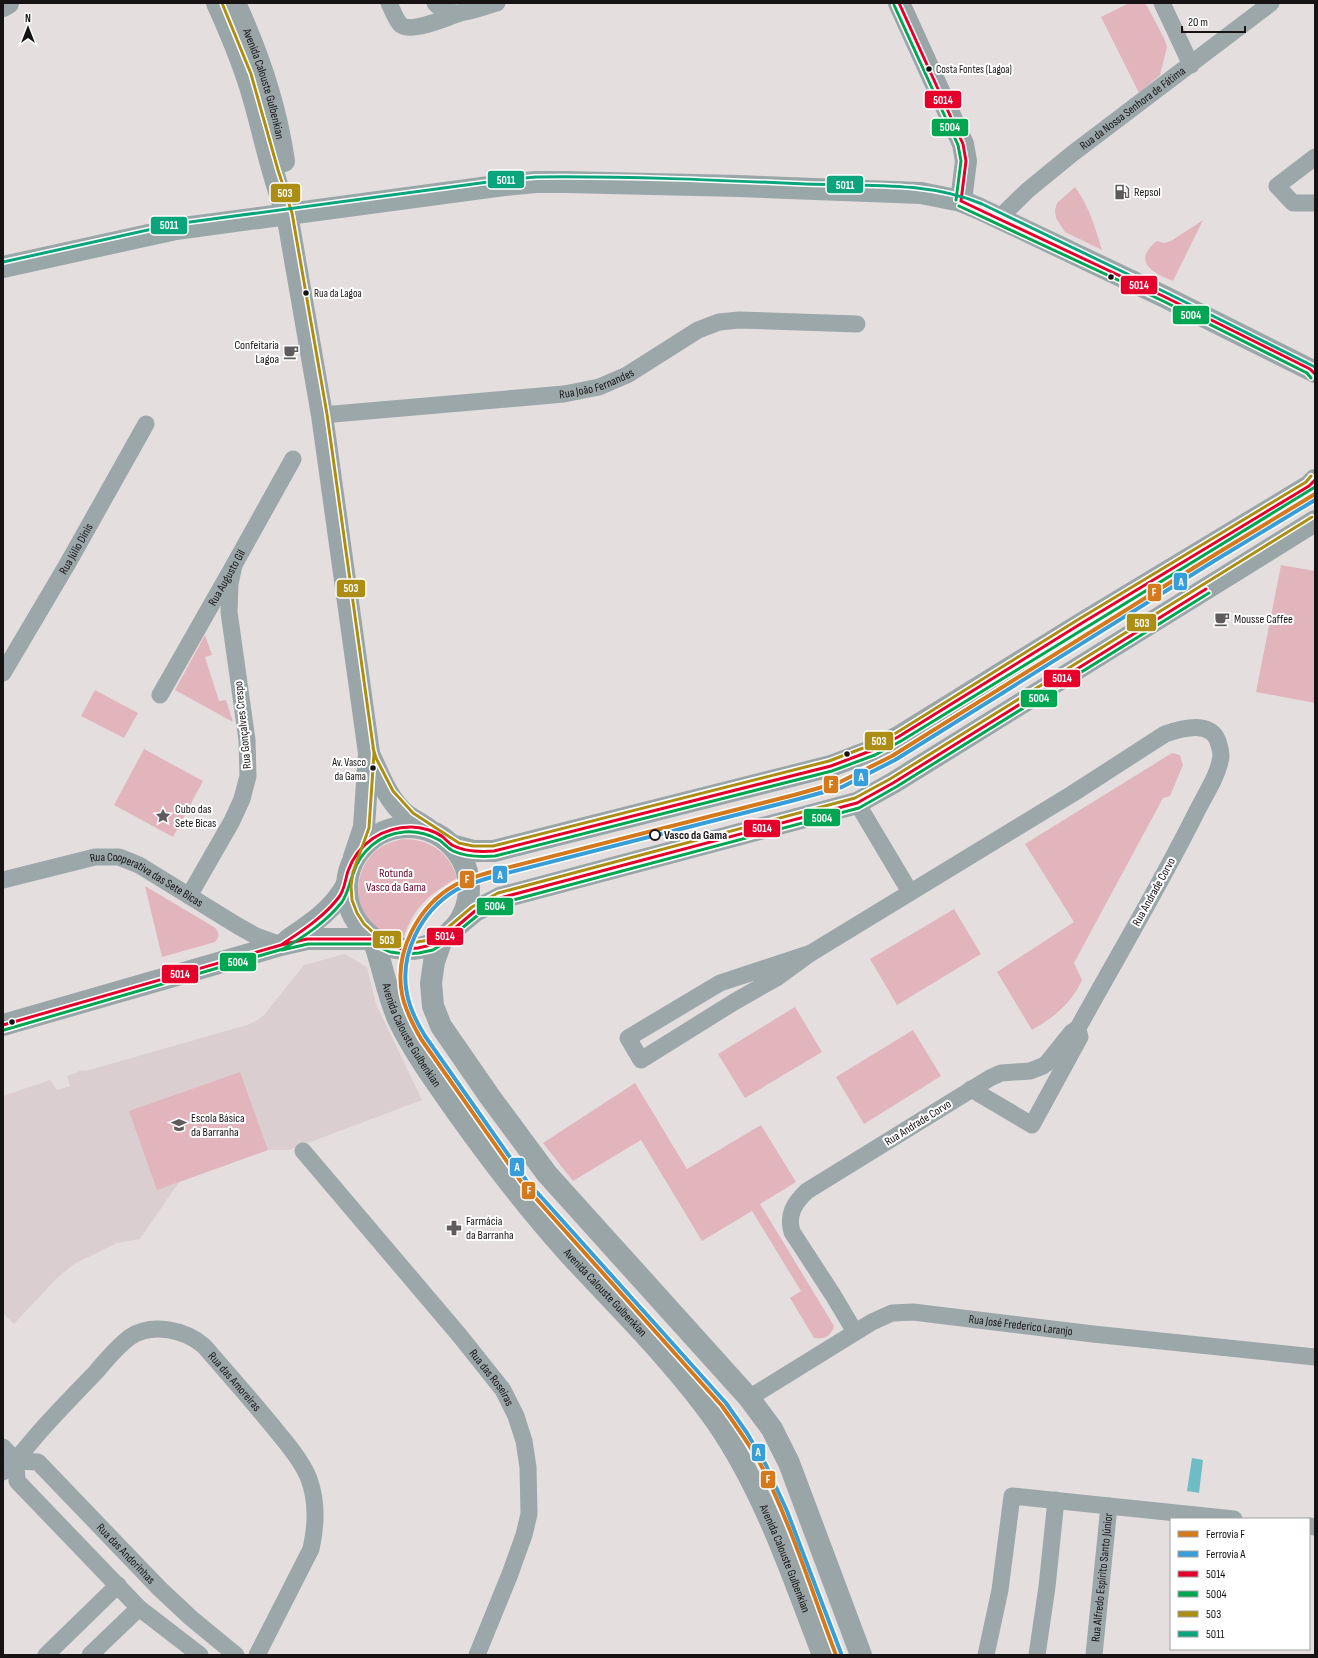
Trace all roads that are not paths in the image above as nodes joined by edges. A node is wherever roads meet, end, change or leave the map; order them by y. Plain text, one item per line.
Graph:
1 (8, 3) edge
2 (217, 3) edge
3 (235, 3) edge
4 (389, 3) edge
5 (435, 3) edge
6 (497, 3) edge
7 (899, 3) edge
8 (1162, 3) edge
9 (1271, 3) edge
10 (3, 6) edge
11 (458, 14) junction
12 (1191, 65) junction
13 (1315, 157) edge
14 (961, 201) junction
15 (1315, 203) edge
16 (287, 214) junction
17 (999, 218) junction
18 (3, 266) edge
19 (857, 324) dead end
20 (1313, 372) edge
21 (322, 415) junction
22 (146, 424) dead end
23 (293, 459) dead end
24 (1315, 480) edge
25 (1315, 521) edge
26 (234, 565) junction
27 (3, 673) edge
28 (160, 695) dead end
29 (369, 753) junction
30 (857, 803) junction
31 (430, 831) junction
32 (452, 845) junction
33 (354, 857) junction
34 (3, 880) edge
35 (346, 886) junction
36 (910, 892) junction
37 (189, 896) junction
38 (447, 935) junction
39 (373, 939) junction
40 (281, 945) junction
41 (811, 953) junction
42 (3, 1025) edge
43 (1078, 1028) junction
44 (971, 1089) junction
45 (303, 1151) dead end
46 (854, 1332) junction
47 (1315, 1357) edge
48 (749, 1398) junction
49 (3, 1447) edge
50 (16, 1461) junction
51 (3, 1472) edge
52 (1056, 1500) junction
53 (1109, 1506) junction
54 (1224, 1518) edge
55 (118, 1585) junction
56 (139, 1608) junction
57 (46, 1655) edge
58 (90, 1655) edge
59 (200, 1655) edge
60 (236, 1655) edge
61 (257, 1655) edge
62 (477, 1655) edge
63 (823, 1655) edge
64 (861, 1655) edge
65 (986, 1655) edge
66 (1037, 1655) edge
67 (1094, 1655) edge

1 - 10 main road
2 - 16 main road, Avenida Calouste Gulbenkian
3 - 16 main road, Avenida Calouste Gulbenkian
4 - 11 street
5 - 11 street
6 - 11 street
7 - 14 main road
8 - 12 street
9 - 12 street, Rua da Nossa Senhora de Fátima
12 - 17 street, Rua da Nossa Senhora de Fátima
13 - 15 street
14 - 16 main road
14 - 17 main road
16 - 18 main road
16 - 21 main road, Avenida Calouste Gulbenkian
17 - 20 main road
19 - 21 street, Rua João Fernandes
21 - 29 main road, Avenida Calouste Gulbenkian
22 - 27 street, Rua Júlio Dinis
23 - 26 street, Rua Augusto Gil
24 - 32 main road
25 - 30 main road
26 - 28 street, Rua Augusto Gil
26 - 37 street, Rua Gonçalves Crespo
29 - 31 main road, Avenida Calouste Gulbenkian
29 - 33 main road, Avenida Calouste Gulbenkian
30 - 36 street
30 - 38 main road
31 - 32 main road
31 - 33 main road
32 - 38 main road
33 - 35 main road
34 - 37 street, Rua Cooperativa das Sete Bicas
35 - 39 main road
35 - 40 main road
36 - 41 street, Rua Andrade Corvo
36 - 43 street, Rua Andrade Corvo
37 - 40 street, Rua Cooperativa das Sete Bicas
38 - 39 main road
38 - 48 main road
39 - 40 main road
39 - 63 main road, Avenida Calouste Gulbenkian
40 - 42 main road
41 - 41 street, Rua Andrade Corvo
43 - 44 street, Rua Andrade Corvo
43 - 44 street
44 - 46 street, Rua Andrade Corvo
45 - 62 street, Rua das Roseiras
46 - 47 street, Rua José Frederico Laranjo
46 - 48 street, Rua José Frederico Laranjo
48 - 64 main road
49 - 50 street
50 - 51 street, Rua das Amoreiras
50 - 55 street
50 - 60 street, Rua das Andorinhas
50 - 61 street, Rua das Amoreiras
52 - 53 street
52 - 65 street
52 - 66 street
53 - 54 street, Rua Alfredo Espírito Santo Júnior
53 - 67 street, Rua Alfredo Espírito Santo Júnior
55 - 56 street
55 - 57 street
56 - 58 street
56 - 59 street

